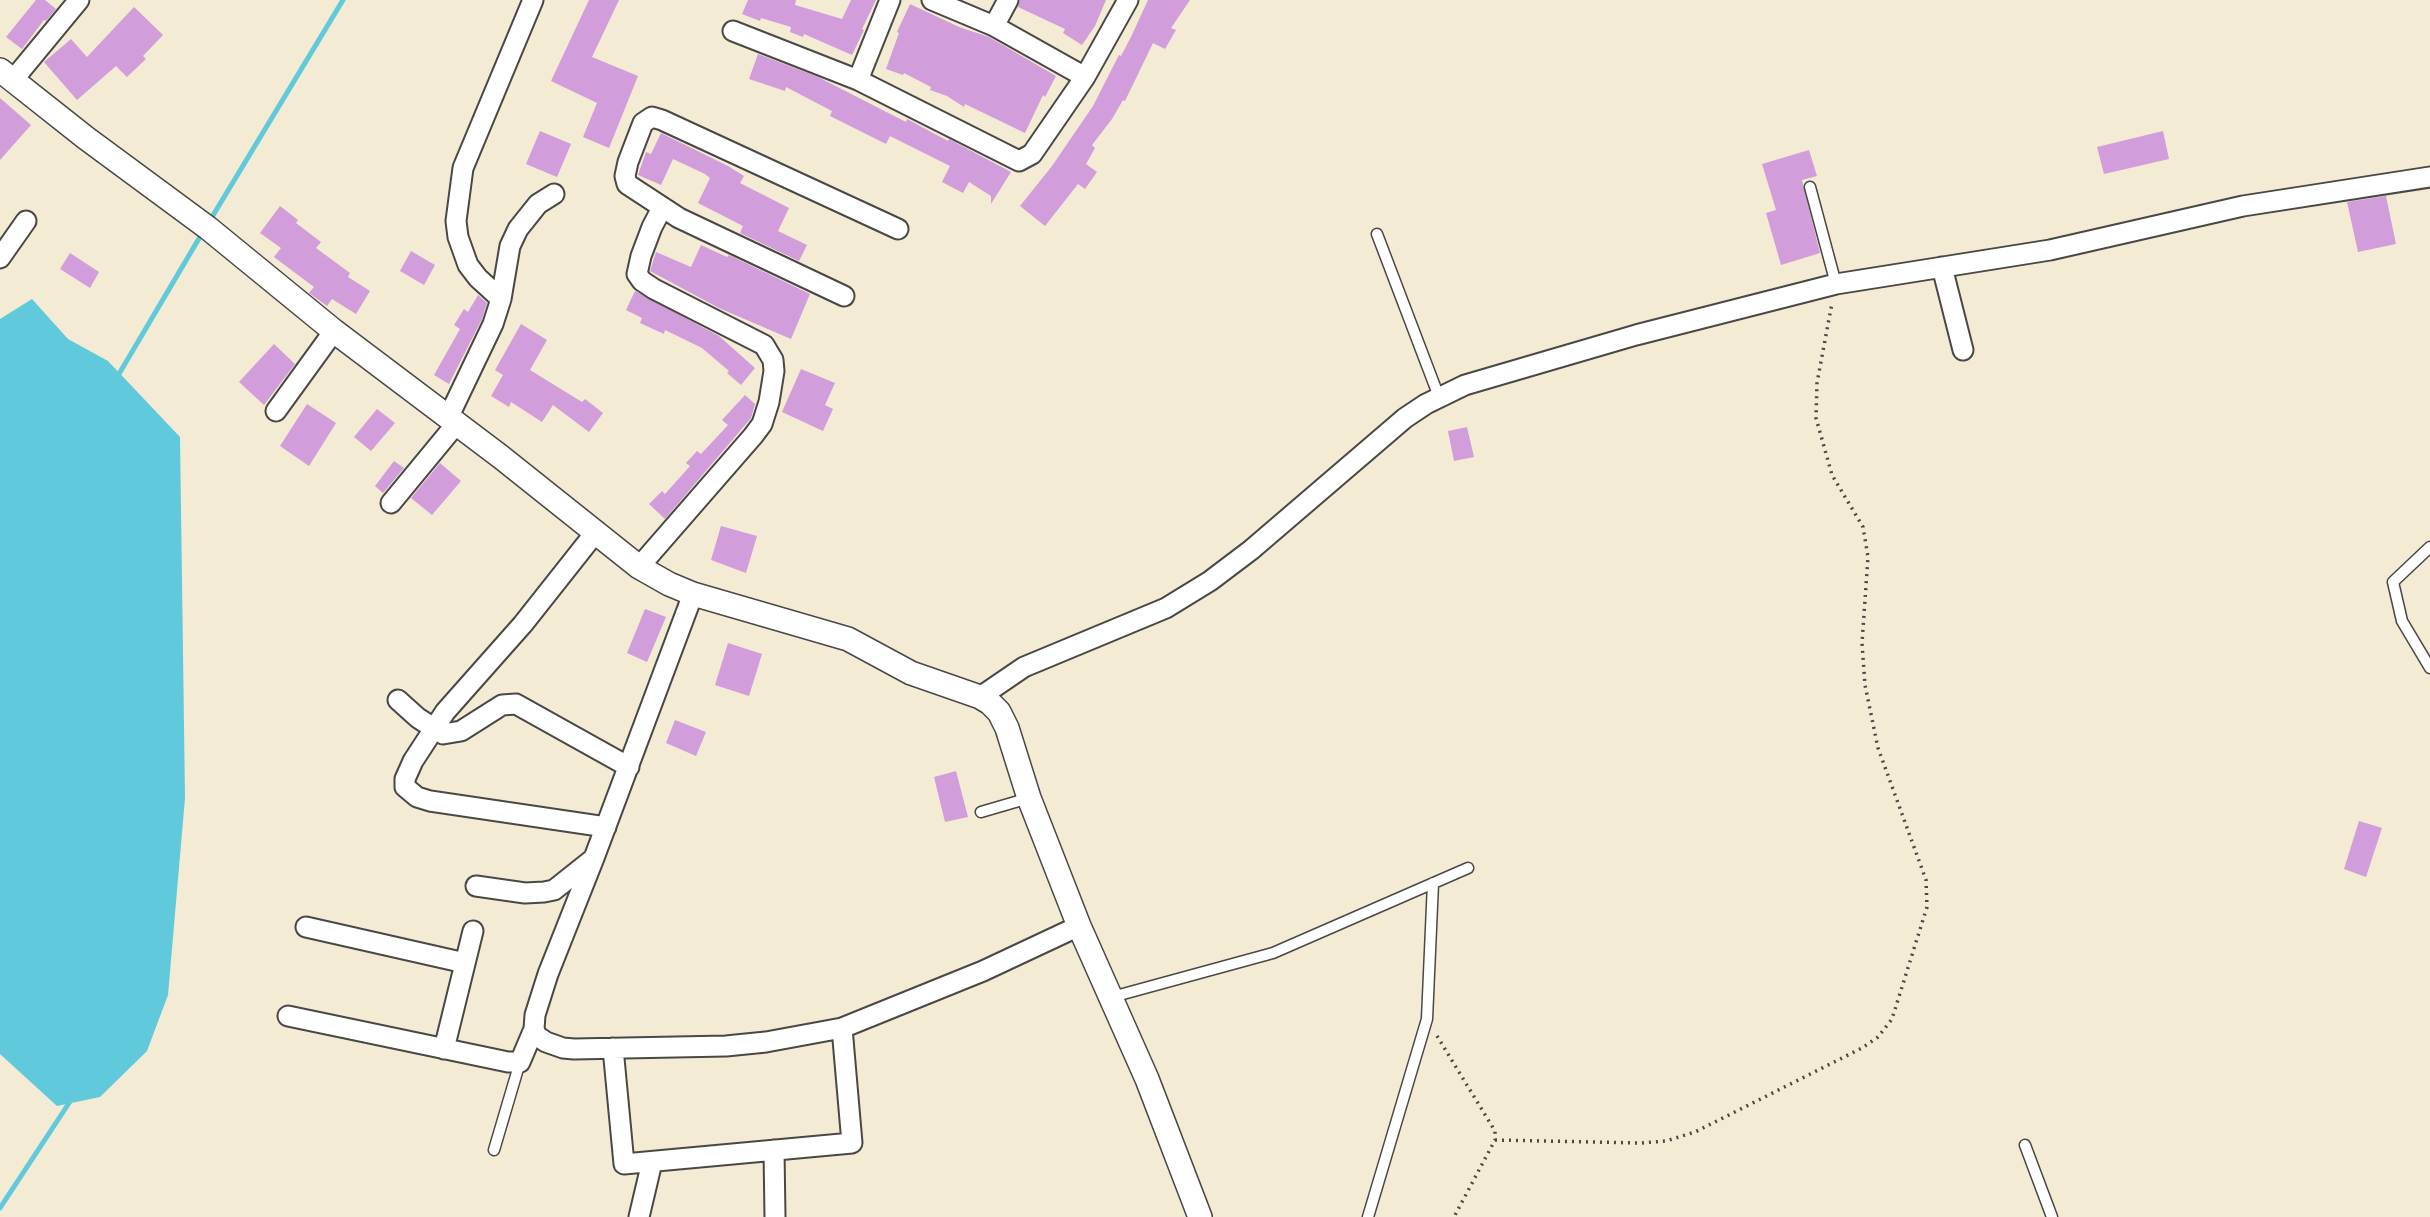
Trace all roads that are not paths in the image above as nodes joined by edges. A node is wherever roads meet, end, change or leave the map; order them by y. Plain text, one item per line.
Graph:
1 (79, 0) edge
2 (533, 0) edge
3 (890, 0) edge
4 (932, 0) edge
5 (1008, 0) edge
6 (1128, 0) edge
7 (994, 26) junction
8 (733, 31) dead end
9 (7, 75) edge
10 (1085, 77) junction
11 (858, 80) junction
12 (2430, 177) edge
13 (1810, 187) dead end
14 (554, 194) dead end
15 (662, 208) junction
16 (26, 222) dead end
17 (898, 229) dead end
18 (1377, 234) dead end
19 (0, 257) edge
20 (1942, 267) junction
21 (1836, 284) junction
22 (844, 296) dead end
23 (501, 299) junction
24 (334, 331) junction
25 (1963, 350) dead end
26 (1439, 397) junction
27 (276, 411) dead end
28 (453, 419) junction
29 (391, 503) dead end
30 (595, 533) junction
31 (2430, 547) edge
32 (639, 567) junction
33 (693, 594) junction
34 (2430, 668) edge
35 (980, 697) junction
36 (398, 700) dead end
37 (434, 729) junction
38 (629, 767) junction
39 (1029, 798) junction
40 (981, 813) dead end
41 (606, 827) junction
42 (594, 858) junction
43 (1468, 868) dead end
44 (1433, 883) junction
45 (476, 887) dead end
46 (1079, 926) junction
47 (306, 927) dead end
48 (474, 931) dead end
49 (466, 963) junction
50 (1111, 997) junction
51 (288, 1016) dead end
52 (842, 1028) junction
53 (534, 1029) junction
54 (613, 1048) junction
55 (443, 1049) junction
56 (520, 1062) junction
57 (2025, 1145) dead end
58 (494, 1150) dead end
59 (774, 1150) junction
60 (652, 1161) junction
61 (639, 1217) edge
62 (775, 1217) edge
63 (1200, 1217) edge
64 (1368, 1217) edge
65 (2052, 1217) edge

1 - 9 street
2 - 23 street
3 - 11 street
4 - 7 street
5 - 7 street
6 - 10 street
7 - 10 street
8 - 11 street
9 - 24 street
10 - 11 street
12 - 20 street
13 - 21 lane
14 - 23 street
15 - 17 street
15 - 22 street
15 - 32 street
16 - 19 street
18 - 26 lane
20 - 21 street
20 - 25 street
21 - 26 street
23 - 28 street
24 - 27 street
24 - 28 street
26 - 35 street
28 - 29 street
28 - 30 street
30 - 32 street
30 - 37 street
31 - 34 lane
32 - 33 street
33 - 35 street
33 - 38 street
35 - 39 street
36 - 37 street
37 - 38 street
37 - 41 street
38 - 41 street
39 - 40 lane
39 - 46 street
41 - 42 street
42 - 45 street
42 - 53 street
43 - 44 lane
44 - 50 lane
44 - 64 lane
46 - 50 street
46 - 52 street
47 - 49 street
48 - 49 street
49 - 55 street
50 - 63 street
51 - 55 street
52 - 54 street
52 - 59 street
53 - 54 street
53 - 56 street
54 - 60 street
55 - 56 street
56 - 58 lane
57 - 65 lane
59 - 60 street
59 - 62 street
60 - 61 street

